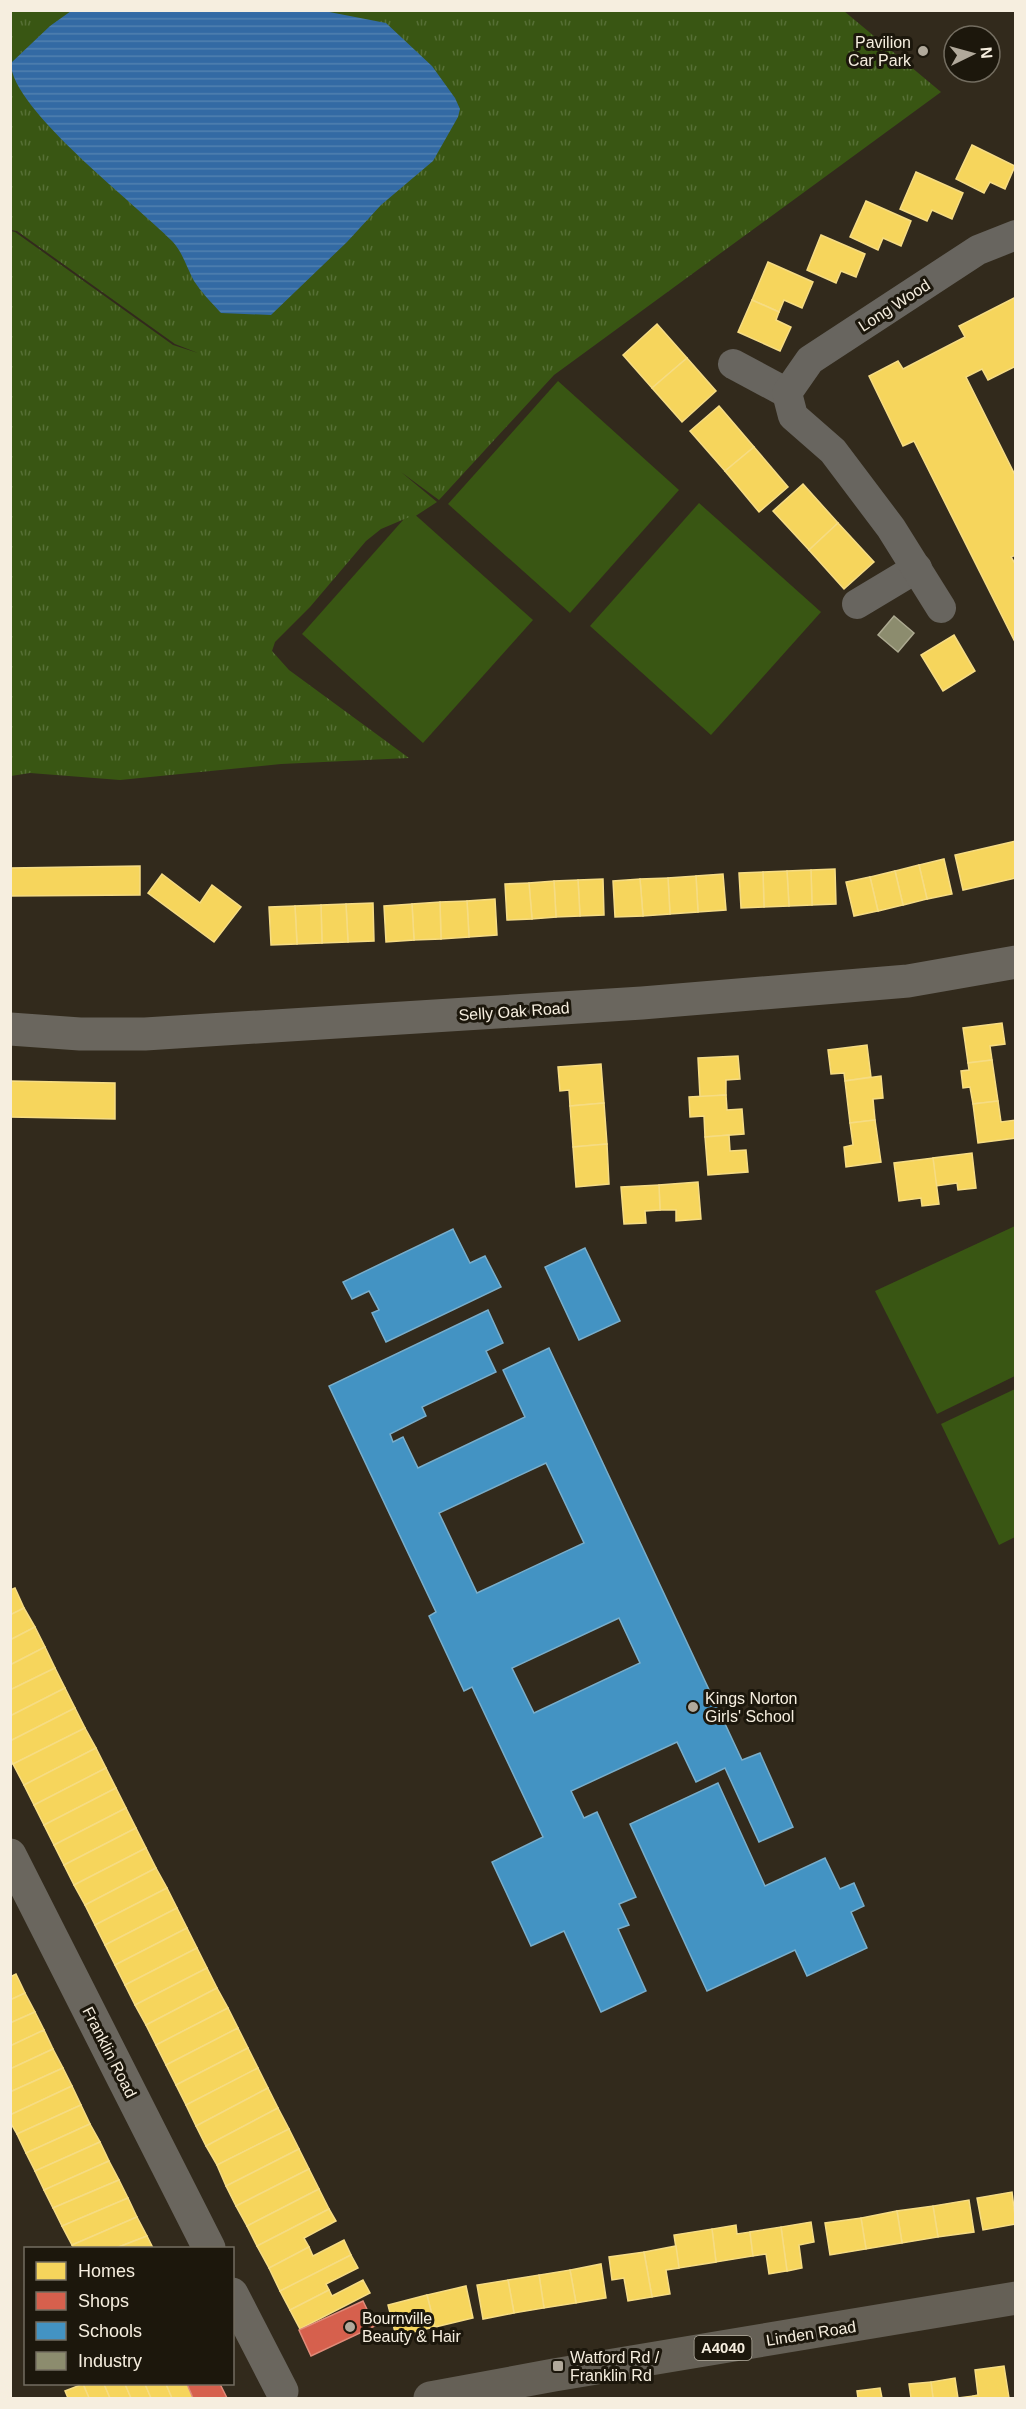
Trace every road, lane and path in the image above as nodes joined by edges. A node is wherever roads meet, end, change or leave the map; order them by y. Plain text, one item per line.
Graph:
1 (1016, 236) edge
2 (733, 364) dead end
3 (787, 393) junction
4 (917, 568) junction
5 (858, 604) dead end
6 (941, 608) dead end
7 (1016, 962) edge
8 (10, 1029) edge
9 (10, 1855) edge
10 (208, 2247) edge
11 (234, 2298) edge
12 (1016, 2298) edge
13 (282, 2391) dead end
14 (430, 2398) edge

1 - 3 street, Long Wood
2 - 3 street
3 - 4 street
4 - 5 street
4 - 6 street
7 - 8 street, Selly Oak Road
9 - 10 street, Franklin Road
11 - 13 street
12 - 14 highway, Linden Road / A4040

